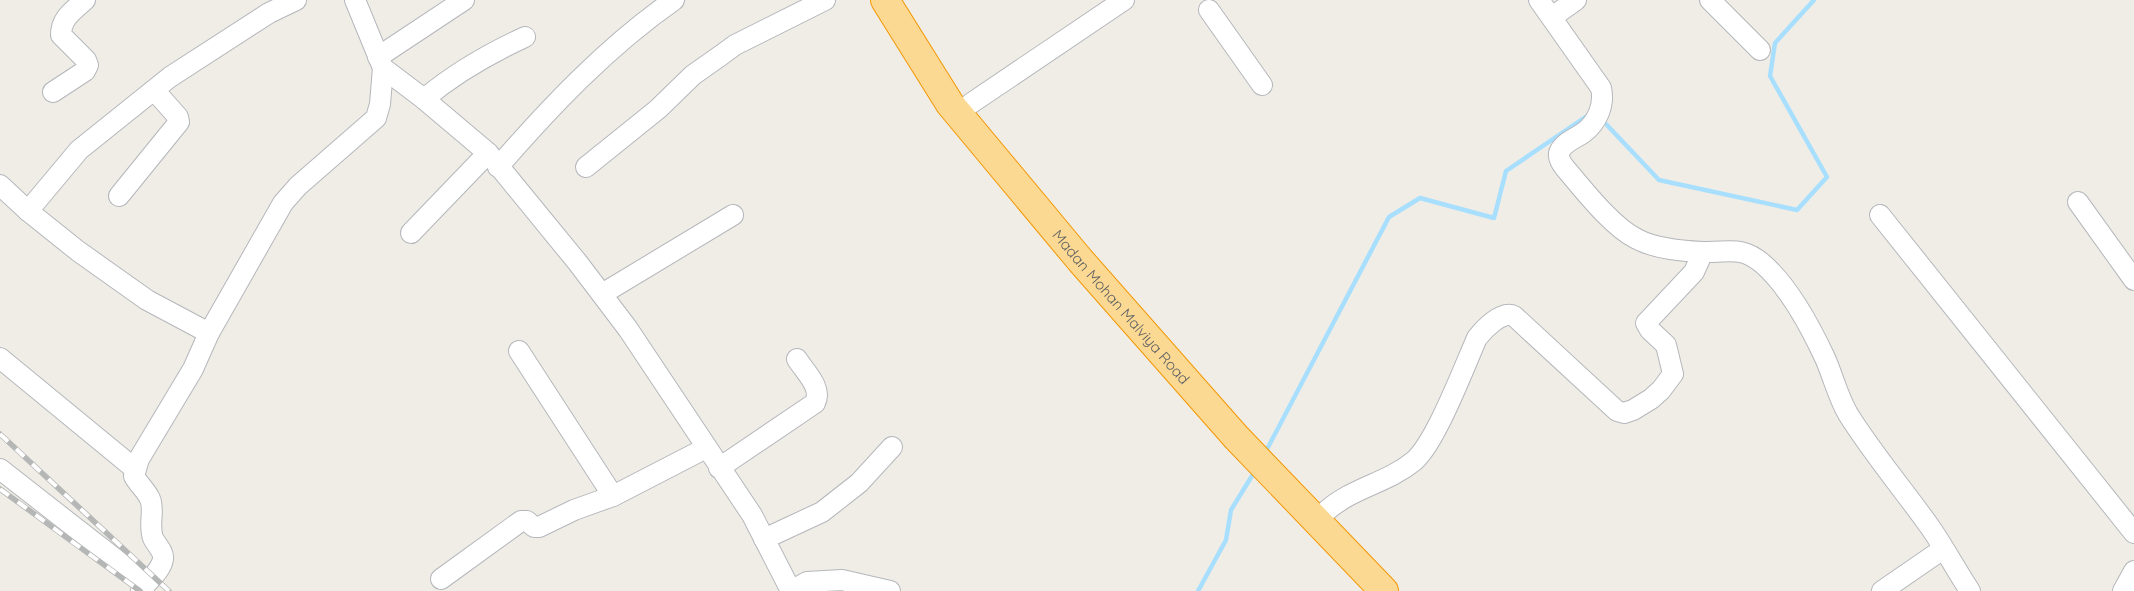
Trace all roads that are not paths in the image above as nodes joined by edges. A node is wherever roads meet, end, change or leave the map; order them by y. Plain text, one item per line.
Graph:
1 (85, 0) edge
2 (296, 0) edge
3 (355, 0) edge
4 (464, 0) edge
5 (674, 0) edge
6 (825, 0) edge
7 (885, 0) edge
8 (905, 0) edge
9 (1124, 0) edge
10 (1539, 0) edge
11 (1576, 0) edge
12 (1710, 0) edge
13 (1212, 3) edge
14 (266, 6) edge
15 (1552, 17) junction
16 (525, 37) dead end
17 (1760, 50) dead end
18 (381, 62) junction
19 (1262, 85) dead end
20 (154, 90) junction
21 (53, 92) dead end
22 (424, 98) junction
23 (970, 104) junction
24 (493, 160) junction
25 (586, 167) dead end
26 (0, 184) edge
27 (119, 196) dead end
28 (2078, 202) dead end
29 (28, 211) junction
30 (733, 215) dead end
31 (1880, 215) dead end
32 (411, 233) dead end
33 (1704, 252) junction
34 (2134, 280) edge
35 (602, 294) junction
36 (209, 333) junction
37 (519, 351) dead end
38 (0, 358) edge
39 (797, 359) dead end
40 (1238, 431) junction
41 (892, 447) dead end
42 (706, 448) junction
43 (719, 468) junction
44 (135, 469) junction
45 (0, 470) edge
46 (1275, 470) junction
47 (613, 496) junction
48 (1324, 513) junction
49 (2134, 532) edge
50 (764, 539) junction
51 (1943, 549) junction
52 (2134, 572) edge
53 (441, 579) dead end
54 (144, 587) edge
55 (791, 591) edge
56 (890, 591) edge
57 (1384, 591) edge
58 (1401, 591) edge
59 (1882, 591) edge
60 (1970, 591) edge
61 (2123, 591) edge

1 - 21 street
2 - 14 street
3 - 18 street
4 - 18 street
5 - 24 street
6 - 25 street
7 - 40 highway, Madan Mohan Malviya Road
8 - 23 highway, Madan Mohan Malviya Road
9 - 23 street
10 - 15 street
11 - 15 street
12 - 17 street
13 - 19 street
14 - 20 street
15 - 33 street
16 - 22 street
18 - 22 street
18 - 36 street
20 - 27 street
20 - 29 street
22 - 24 street
23 - 40 highway, Madan Mohan Malviya Road
24 - 32 street
24 - 35 street
26 - 29 street
28 - 34 street
29 - 36 street
30 - 35 street
31 - 49 street
33 - 48 street
33 - 51 street
35 - 42 street
36 - 44 street
37 - 47 street
38 - 44 street
39 - 43 street
40 - 46 highway, Madan Mohan Malviya Road
41 - 50 street
42 - 43 street
42 - 47 street
43 - 50 street
44 - 54 street
45 - 54 street
46 - 48 highway, Madan Mohan Malviya Road
46 - 57 highway, Madan Mohan Malviya Road
47 - 53 street
48 - 58 highway, Madan Mohan Malviya Road
50 - 55 street
51 - 59 street
51 - 60 street
52 - 61 street
55 - 56 street

